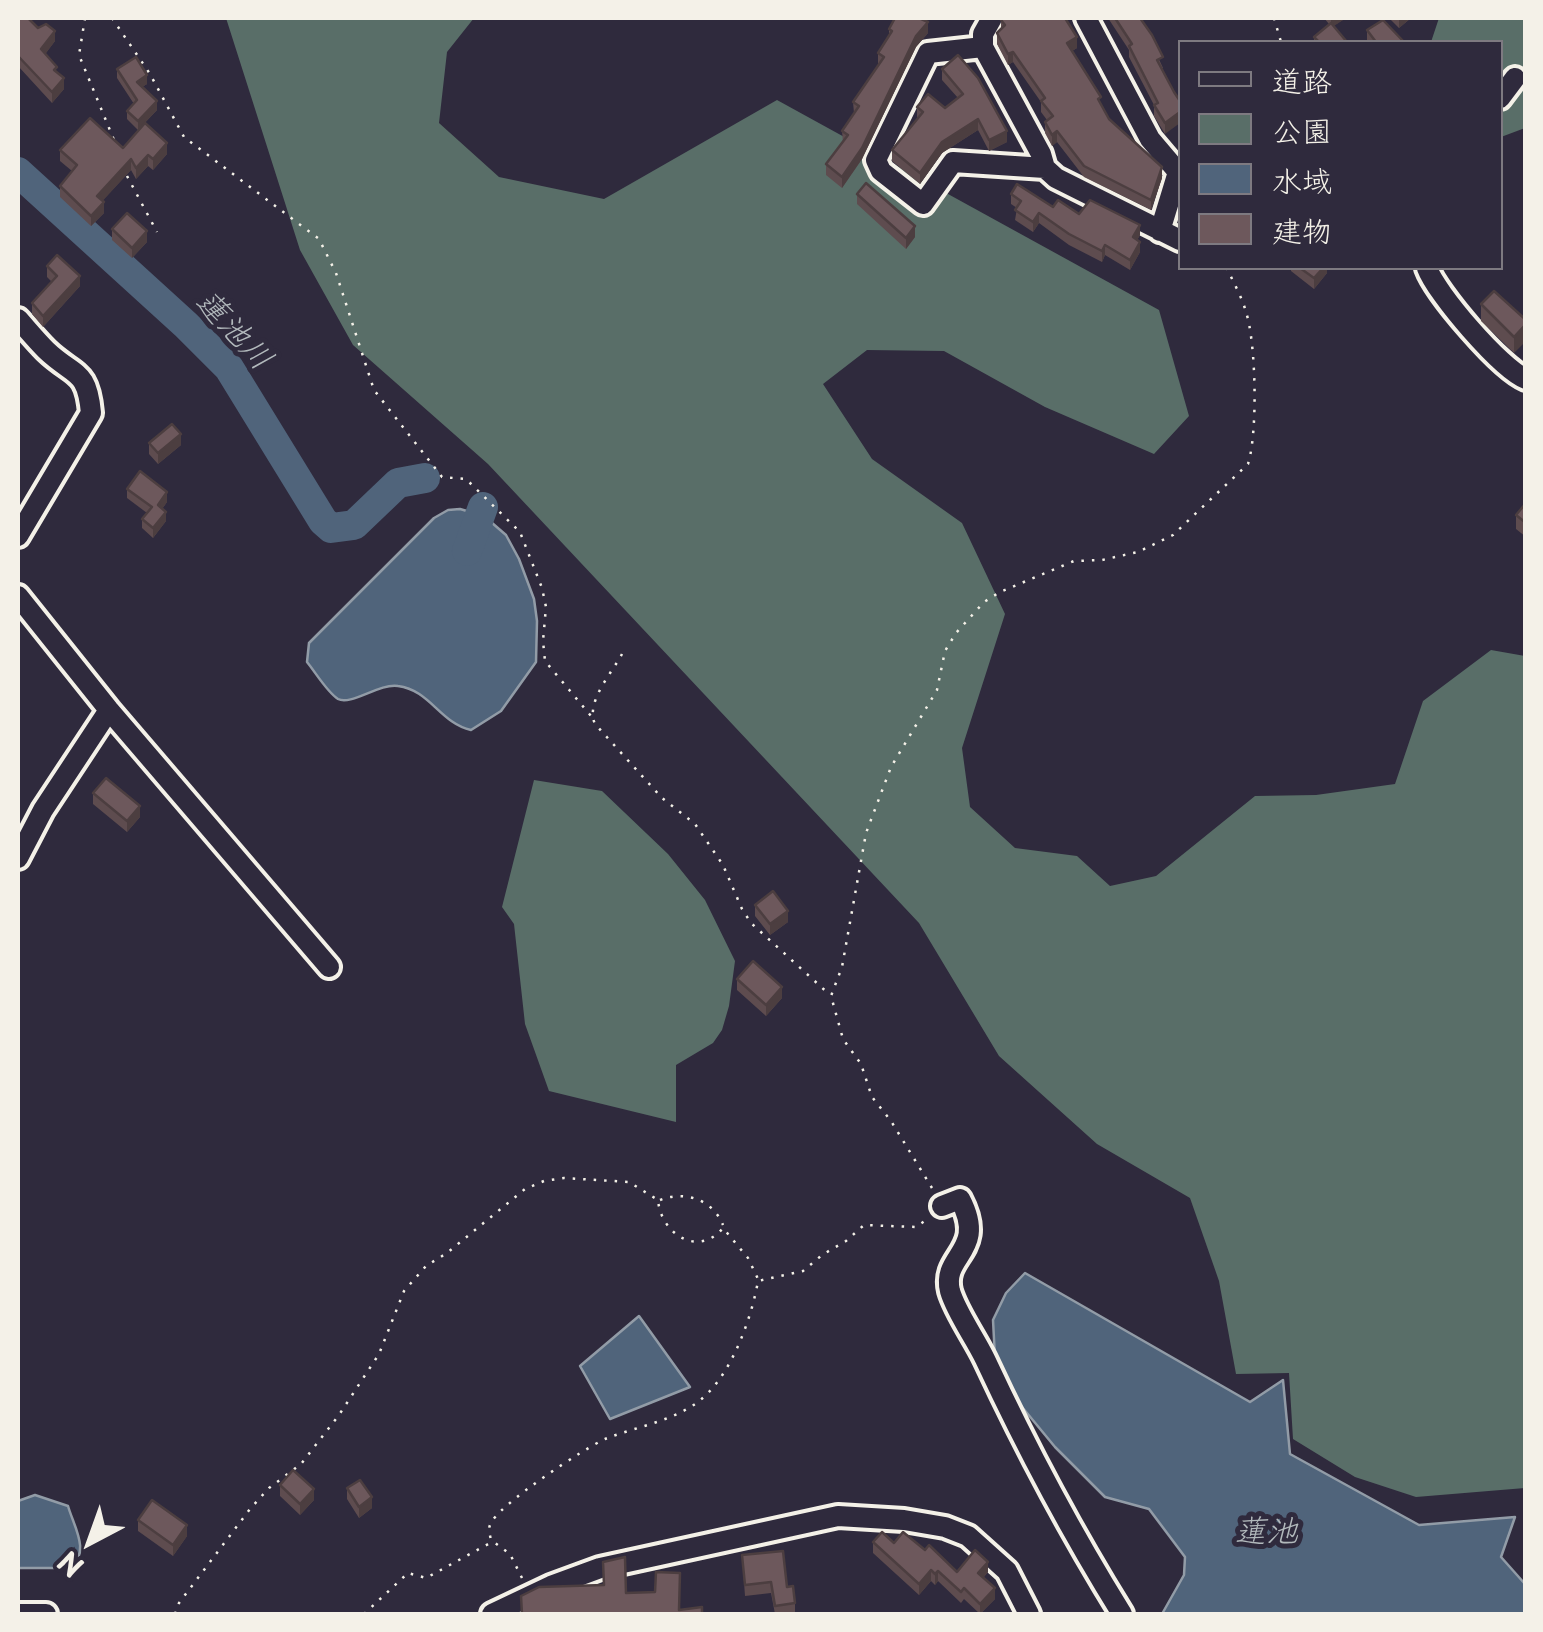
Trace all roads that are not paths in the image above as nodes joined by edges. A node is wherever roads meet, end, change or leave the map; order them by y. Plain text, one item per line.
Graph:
1 (992, 18) edge
2 (1086, 18) edge
3 (983, 47) junction
4 (1046, 168) junction
5 (1160, 231) junction
6 (1178, 239) edge
7 (1427, 270) edge
8 (18, 319) edge
9 (1526, 379) edge
10 (18, 536) edge
11 (18, 596) edge
12 (109, 710) junction
13 (18, 858) edge
14 (329, 967) dead end
15 (942, 1206) road end
16 (18, 1614) edge
17 (46, 1614) edge
18 (492, 1614) edge
19 (1029, 1614) edge
20 (1122, 1614) edge

1 - 3 street
2 - 5 street
3 - 4 street
3 - 4 street
4 - 5 street
5 - 6 street
7 - 9 street
8 - 10 street
11 - 12 street
12 - 13 street
12 - 14 street
15 - 20 street
16 - 17 street
18 - 19 street

